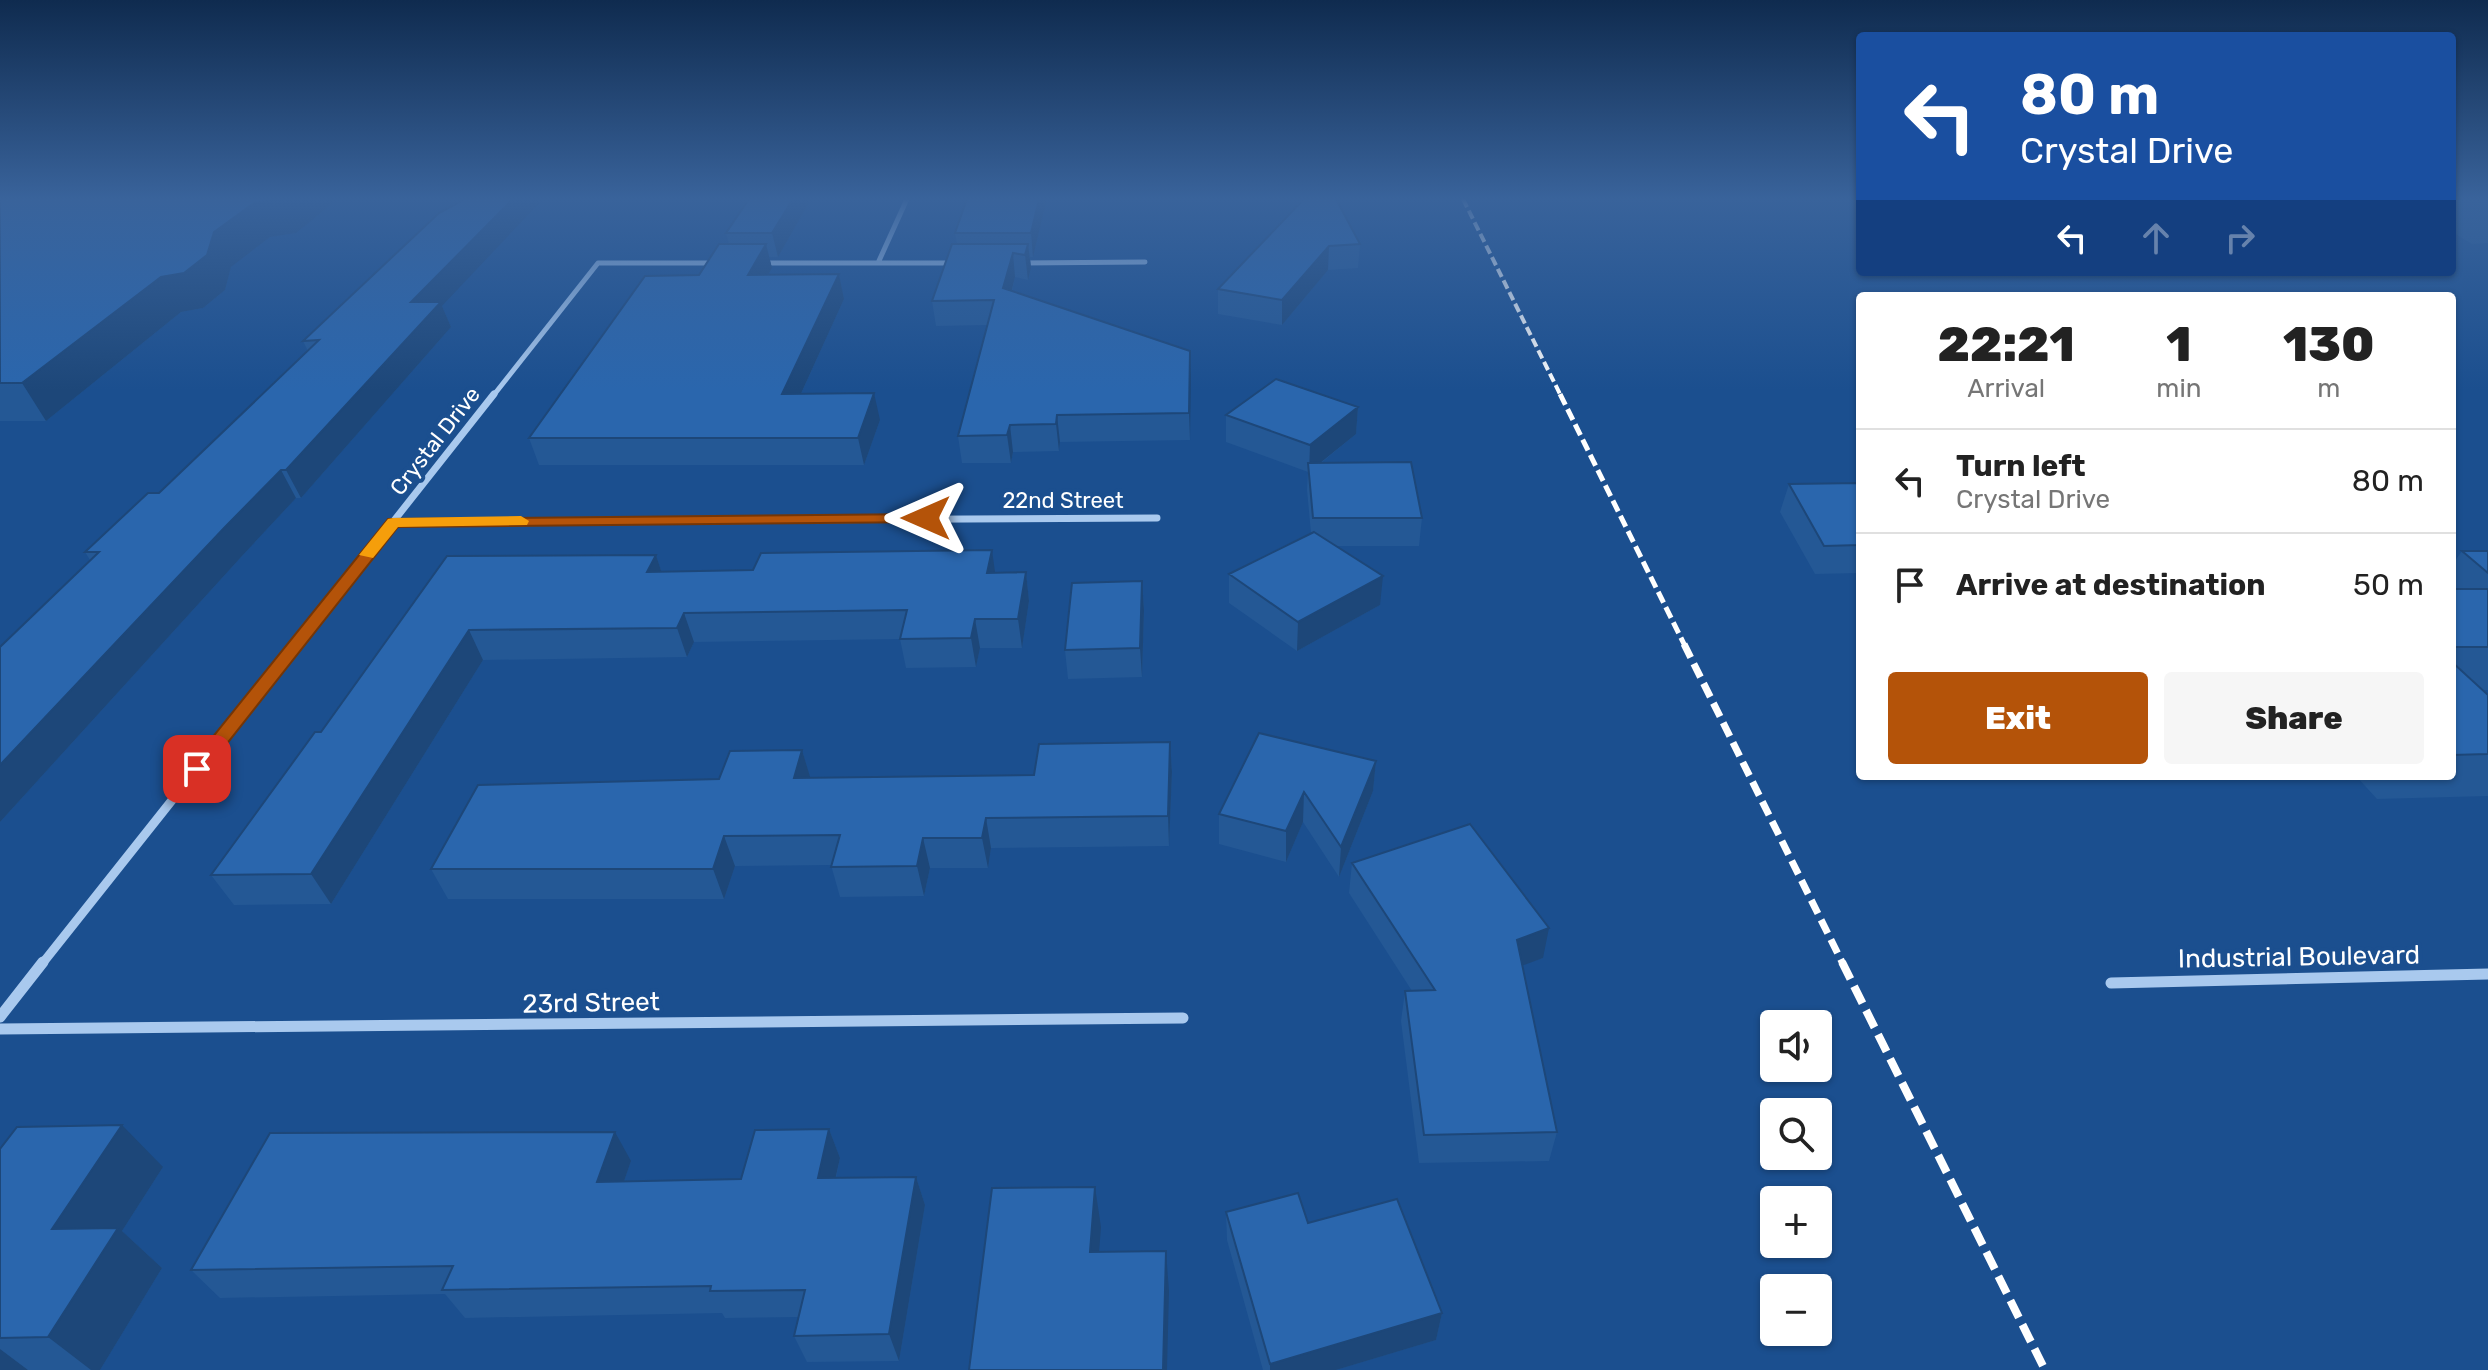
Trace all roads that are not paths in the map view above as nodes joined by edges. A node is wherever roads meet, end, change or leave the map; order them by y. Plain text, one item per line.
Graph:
1 (723, 263) edge
2 (754, 263) edge
3 (878, 263) joint
4 (966, 263) edge
5 (1010, 263) edge
6 (1019, 263) edge
7 (1157, 518) dead end
8 (393, 522) junction
9 (2488, 974) edge
10 (2111, 983) dead end
11 (0, 1017) edge
12 (1183, 1018) dead end
13 (0, 1029) edge

1 - 8 street, Crystal Drive
2 - 3 street
3 - 4 street
5 - 6 street
7 - 8 street, 22nd Street
8 - 11 street, Crystal Drive
9 - 10 street, Industrial Boulevard
12 - 13 street, 23rd Street

